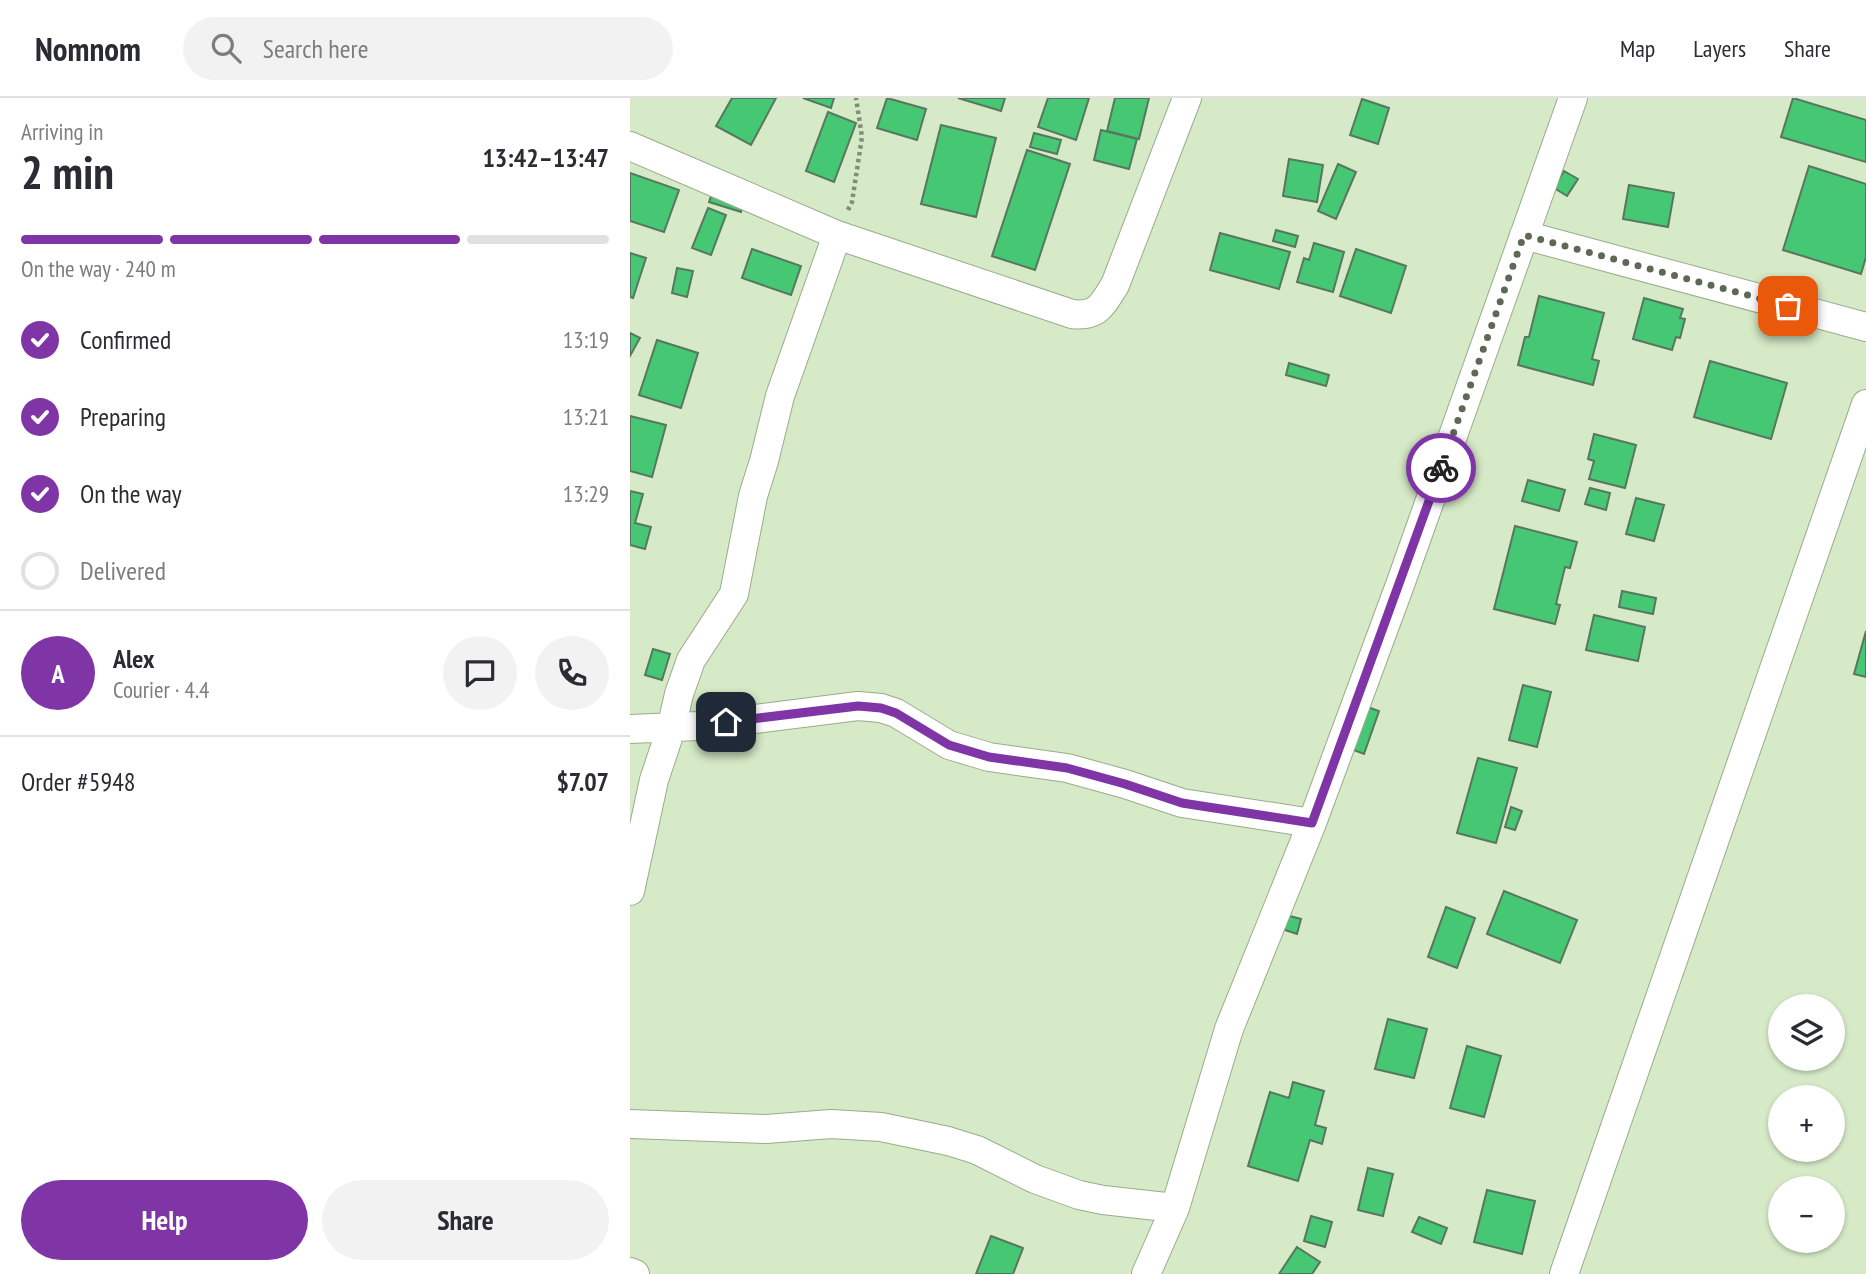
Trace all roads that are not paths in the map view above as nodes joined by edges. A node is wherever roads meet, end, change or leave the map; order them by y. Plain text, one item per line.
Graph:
1 (1187, 98) edge
2 (1573, 98) edge
3 (630, 146) edge
4 (837, 234) junction
5 (1524, 235) junction
6 (1866, 327) edge
7 (1866, 404) edge
8 (630, 729) edge
9 (671, 729) junction
10 (1312, 823) junction
11 (630, 891) edge
12 (630, 1124) edge
13 (1175, 1208) junction
14 (1146, 1274) edge
15 (1564, 1274) edge

1 - 4 street
2 - 5 street
3 - 4 street
4 - 9 street
5 - 6 street
5 - 10 street
7 - 15 street
8 - 9 street
9 - 10 street
9 - 11 street
10 - 13 street
12 - 13 street
13 - 14 street

